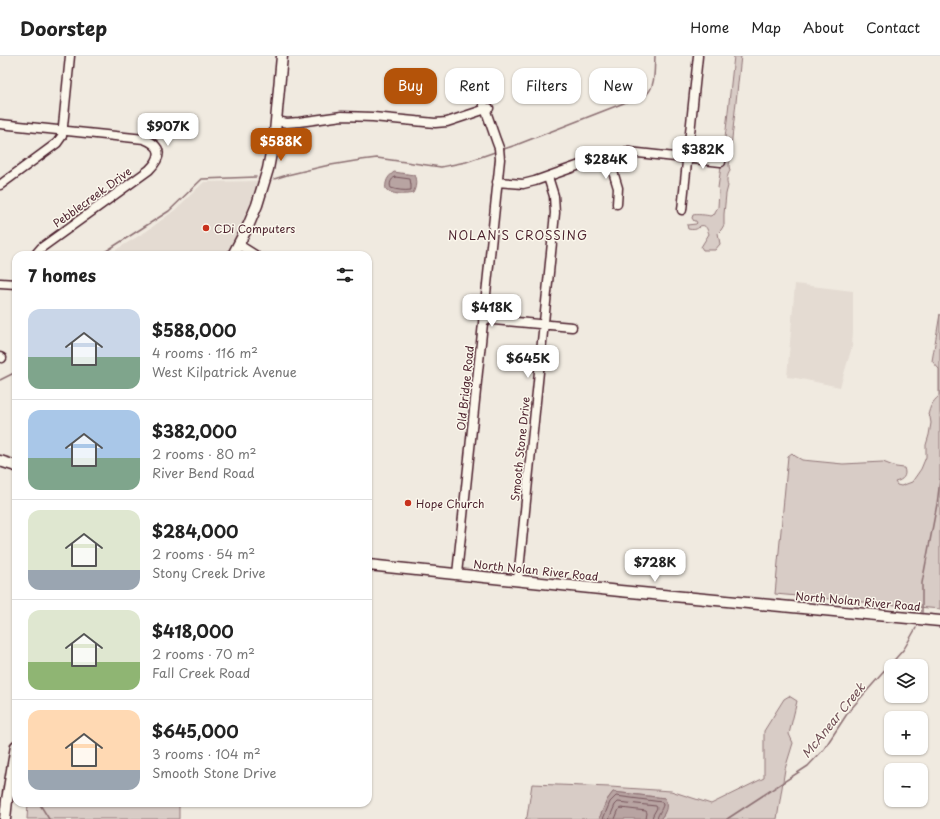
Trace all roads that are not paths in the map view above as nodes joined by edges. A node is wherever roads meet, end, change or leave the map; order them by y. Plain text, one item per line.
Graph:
1 (70, 56) edge
2 (282, 56) edge
3 (698, 56) edge
4 (485, 104) edge
5 (487, 109) junction
6 (276, 121) junction
7 (0, 124) edge
8 (62, 131) junction
9 (608, 155) junction
10 (687, 158) junction
11 (721, 162) dead end
12 (548, 177) junction
13 (497, 182) junction
14 (0, 185) edge
15 (617, 204) dead end
16 (682, 210) dead end
17 (239, 245) junction
18 (38, 251) edge
19 (235, 251) edge
20 (249, 251) edge
21 (0, 283) edge
22 (12, 284) edge
23 (483, 319) junction
24 (544, 324) junction
25 (572, 327) dead end
26 (0, 462) edge
27 (12, 465) edge
28 (372, 565) edge
29 (457, 574) junction
30 (518, 580) junction
31 (940, 621) edge
32 (12, 770) edge
33 (5, 819) edge

1 - 8 street
2 - 6 main road
3 - 10 street
4 - 5 street, Old Bridge Road
5 - 6 street
5 - 13 street, Old Bridge Road
6 - 17 main road
7 - 8 street, Pebblecreek Drive
8 - 14 street
8 - 18 street, Pebblecreek Drive
9 - 10 street
9 - 12 street
9 - 15 street
10 - 11 street
10 - 16 street
12 - 13 street
12 - 24 street, Smooth Stone Drive
13 - 23 street, Old Bridge Road
17 - 19 main road
17 - 20 street
21 - 22 street
23 - 24 street
23 - 29 street, Old Bridge Road
24 - 25 street
24 - 30 street, Smooth Stone Drive
26 - 27 main road
28 - 29 main road, North Nolan River Road
29 - 30 main road, North Nolan River Road
30 - 31 main road, North Nolan River Road
32 - 33 main road

